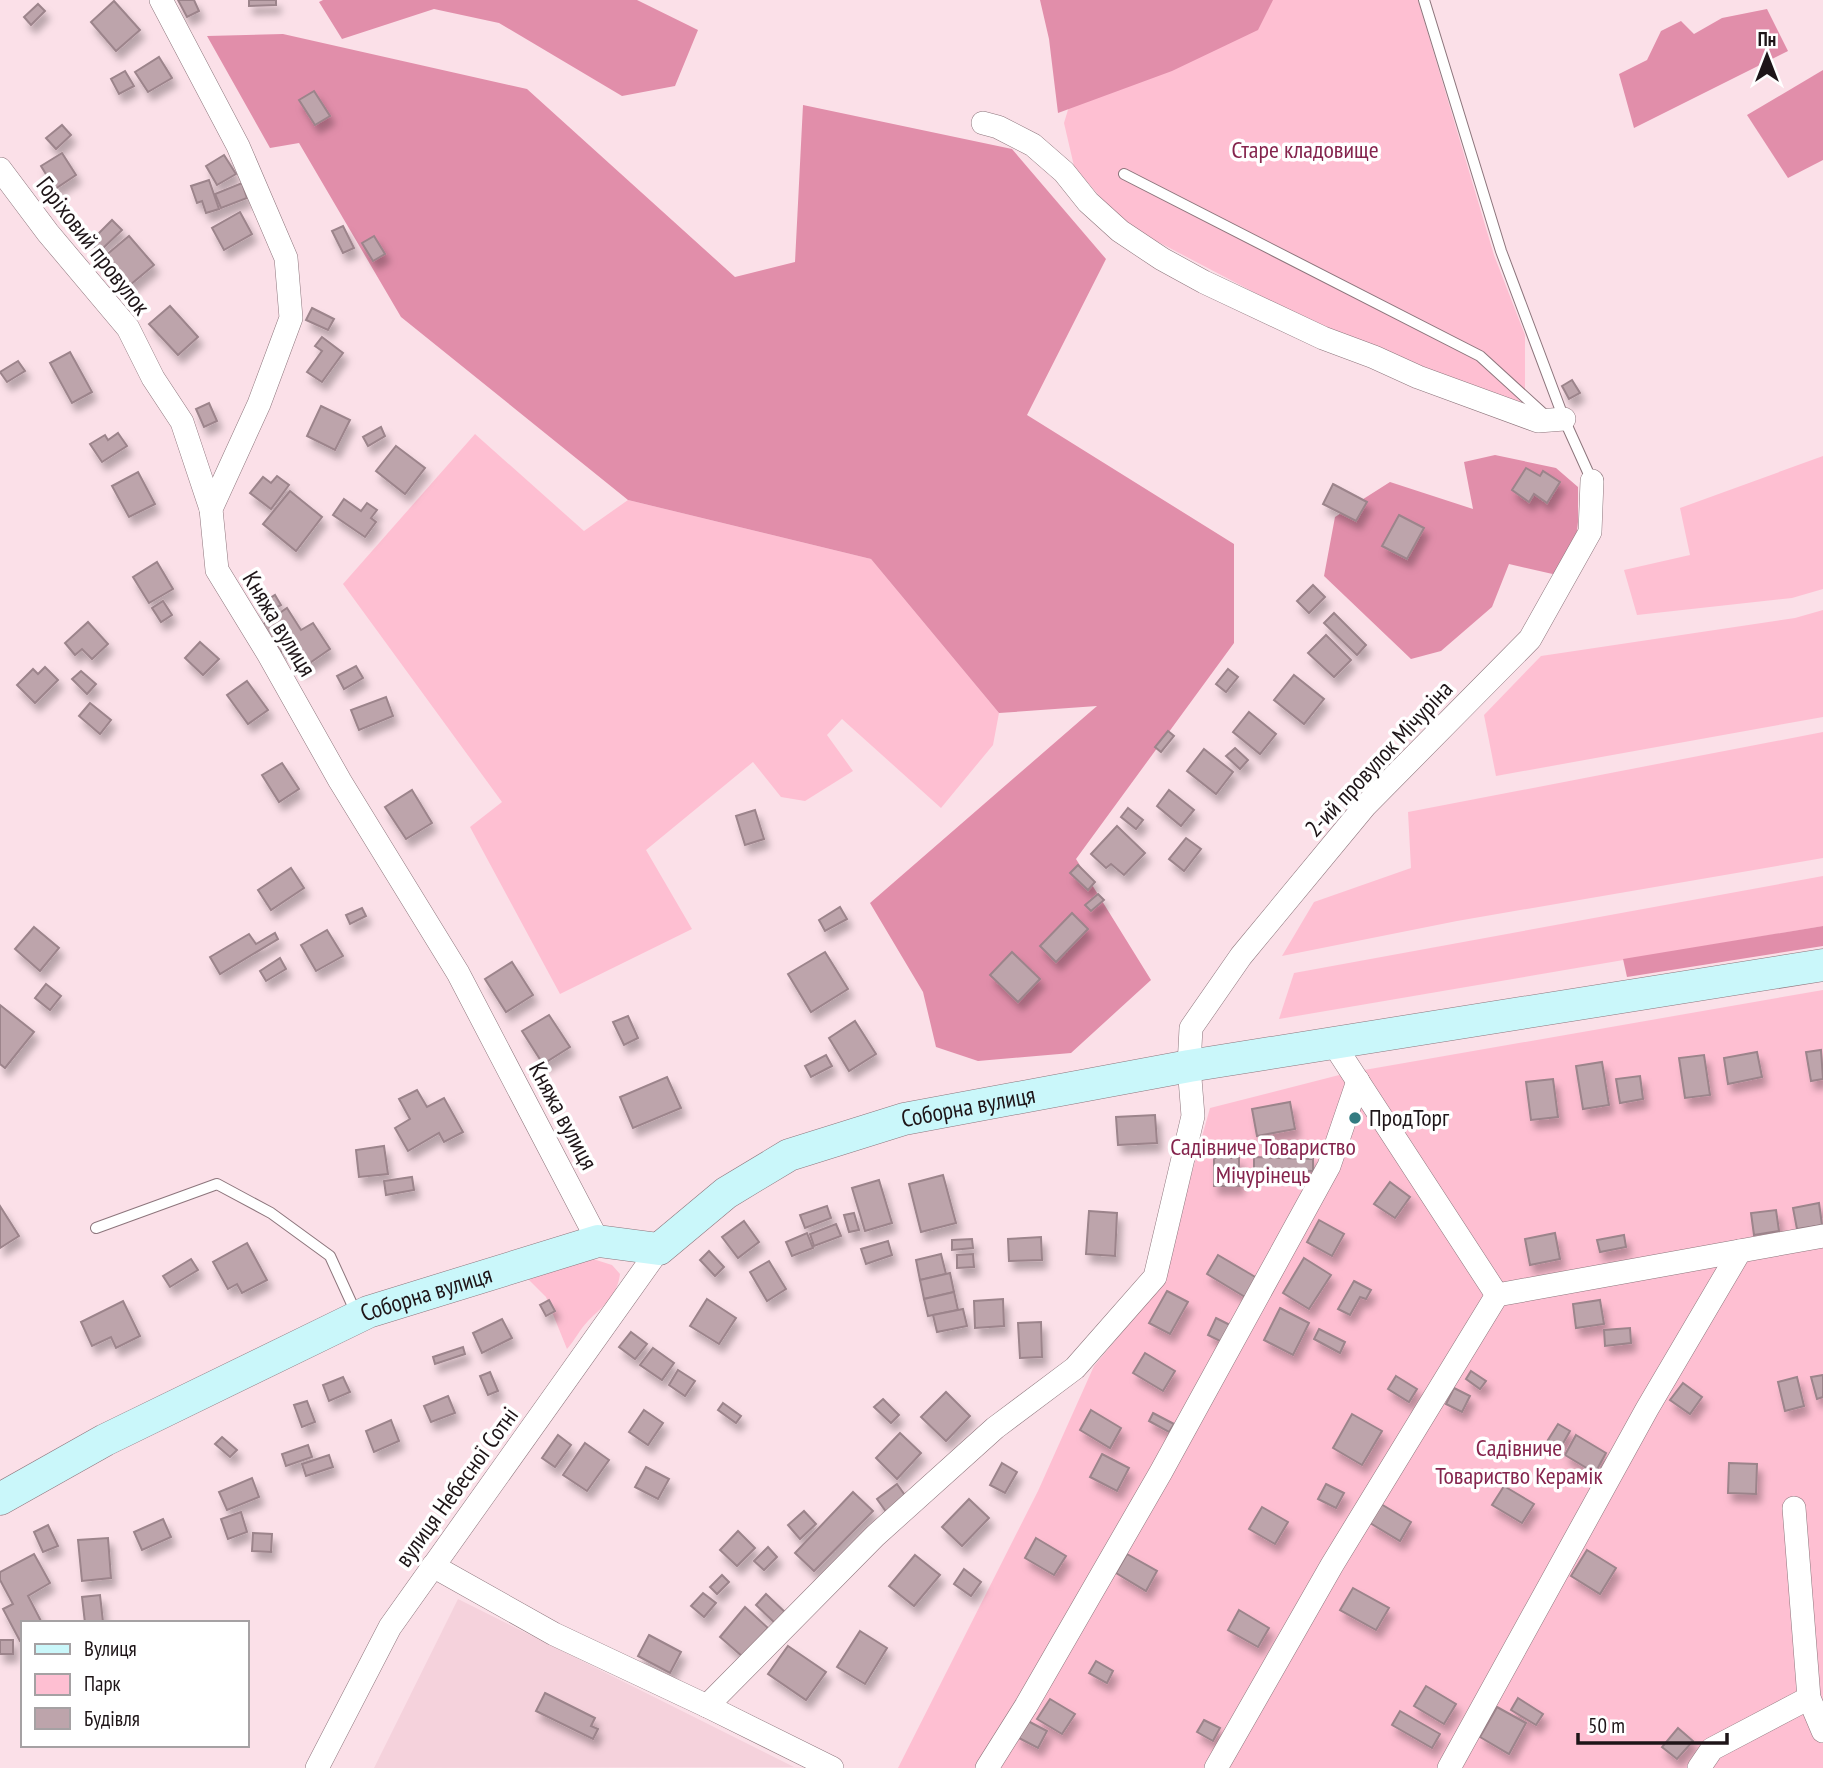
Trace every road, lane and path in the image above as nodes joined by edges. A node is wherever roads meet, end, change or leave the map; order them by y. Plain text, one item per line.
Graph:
1 (161, 0) edge
2 (1424, 0) edge
3 (983, 123) dead end
4 (0, 169) edge
5 (1124, 174) dead end
6 (1557, 419) junction
7 (1592, 481) joint
8 (211, 509) junction
9 (1823, 965) edge
10 (1333, 1043) junction
11 (1189, 1066) junction
12 (1358, 1081) junction
13 (96, 1228) dead end
14 (1823, 1236) edge
15 (598, 1241) junction
16 (659, 1249) junction
17 (1740, 1251) junction
18 (1497, 1295) junction
19 (358, 1317) junction
20 (0, 1499) edge
21 (1794, 1508) dead end
22 (433, 1566) junction
23 (1810, 1698) junction
24 (707, 1706) junction
25 (1823, 1731) edge
26 (317, 1768) edge
27 (832, 1768) edge
28 (987, 1768) edge
29 (1216, 1768) edge
30 (1449, 1768) edge
31 (1699, 1768) edge

1 - 8 street
2 - 6 lane
3 - 6 street
4 - 8 street, Горіховий провулок
5 - 6 lane
6 - 7 lane
7 - 11 street, 2-ий провулок Мічуріна
8 - 15 street, Княжа вулиця
9 - 10 main road, Соборна вулиця
10 - 11 main road, Соборна вулиця
10 - 12 street
11 - 16 main road, Соборна вулиця
11 - 24 street
12 - 18 street
12 - 28 street
13 - 19 lane
14 - 17 street
15 - 16 main road, Соборна вулиця
15 - 19 main road, Соборна вулиця
16 - 22 street, вулиця Небесної Сотні
17 - 18 street
17 - 30 street
18 - 29 street
19 - 20 main road, Соборна вулиця
21 - 23 street
22 - 24 street
22 - 26 street, вулиця Небесної Сотні
23 - 25 street
23 - 31 street
24 - 27 street

